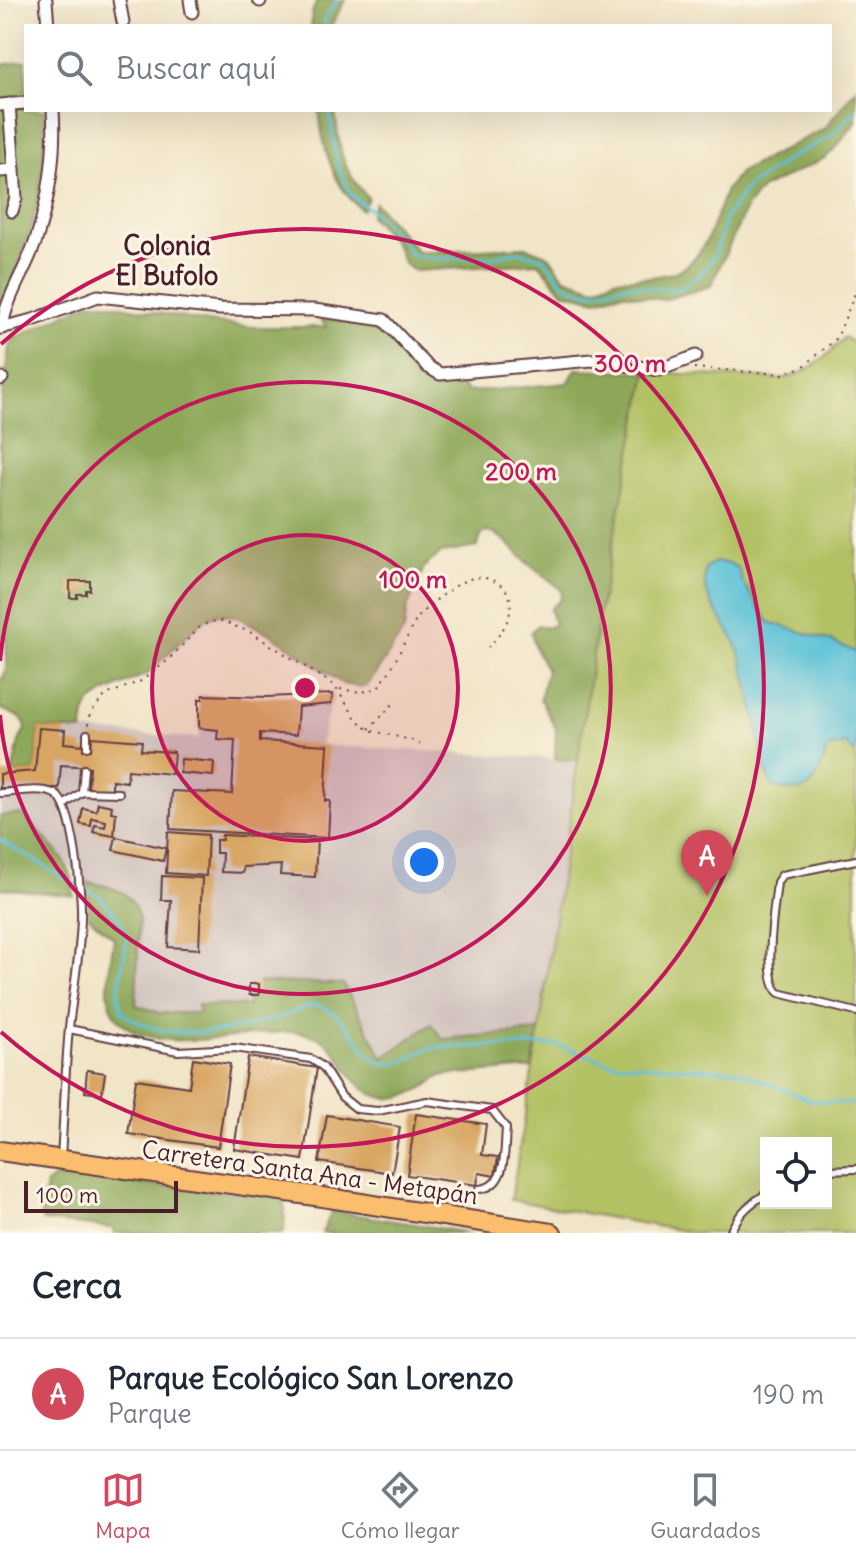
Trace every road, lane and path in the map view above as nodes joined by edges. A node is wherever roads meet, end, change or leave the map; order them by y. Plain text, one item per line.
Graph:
1 (46, 0) edge
2 (119, 0) edge
3 (123, 22) dead end
4 (48, 24) edge
5 (5, 104) edge
6 (53, 112) edge
7 (14, 170) junction
8 (0, 171) edge
9 (12, 211) dead end
10 (856, 291) edge
11 (1, 328) edge
12 (696, 356) dead end
13 (669, 367) junction
14 (488, 647) dead end
15 (339, 689) junction
16 (396, 701) dead end
17 (369, 730) junction
18 (87, 734) joint
19 (87, 747) dead end
20 (423, 747) dead end
21 (84, 769) dead end
22 (82, 792) junction
23 (0, 793) edge
24 (119, 793) dead end
25 (64, 805) junction
26 (856, 860) edge
27 (856, 1012) edge
28 (69, 1029) junction
29 (0, 1151) edge
30 (61, 1161) junction
31 (856, 1169) edge
32 (832, 1170) edge
33 (479, 1189) dead end
34 (760, 1198) edge
35 (552, 1233) edge
36 (730, 1233) edge

1 - 4 street
2 - 3 street
5 - 7 street
6 - 11 street
7 - 8 street
7 - 9 street
10 - 13 path
11 - 13 street
12 - 13 street
14 - 15 path
15 - 17 path
15 - 18 path
16 - 17 path
17 - 20 path
18 - 19 lane
21 - 22 lane
22 - 24 lane
22 - 25 lane
23 - 25 lane
25 - 28 lane
26 - 27 lane
28 - 30 lane
28 - 33 lane
29 - 30 main road, Carretera Santa Ana - Metapán
30 - 35 main road, Carretera Santa Ana - Metapán
31 - 32 lane
34 - 36 lane

